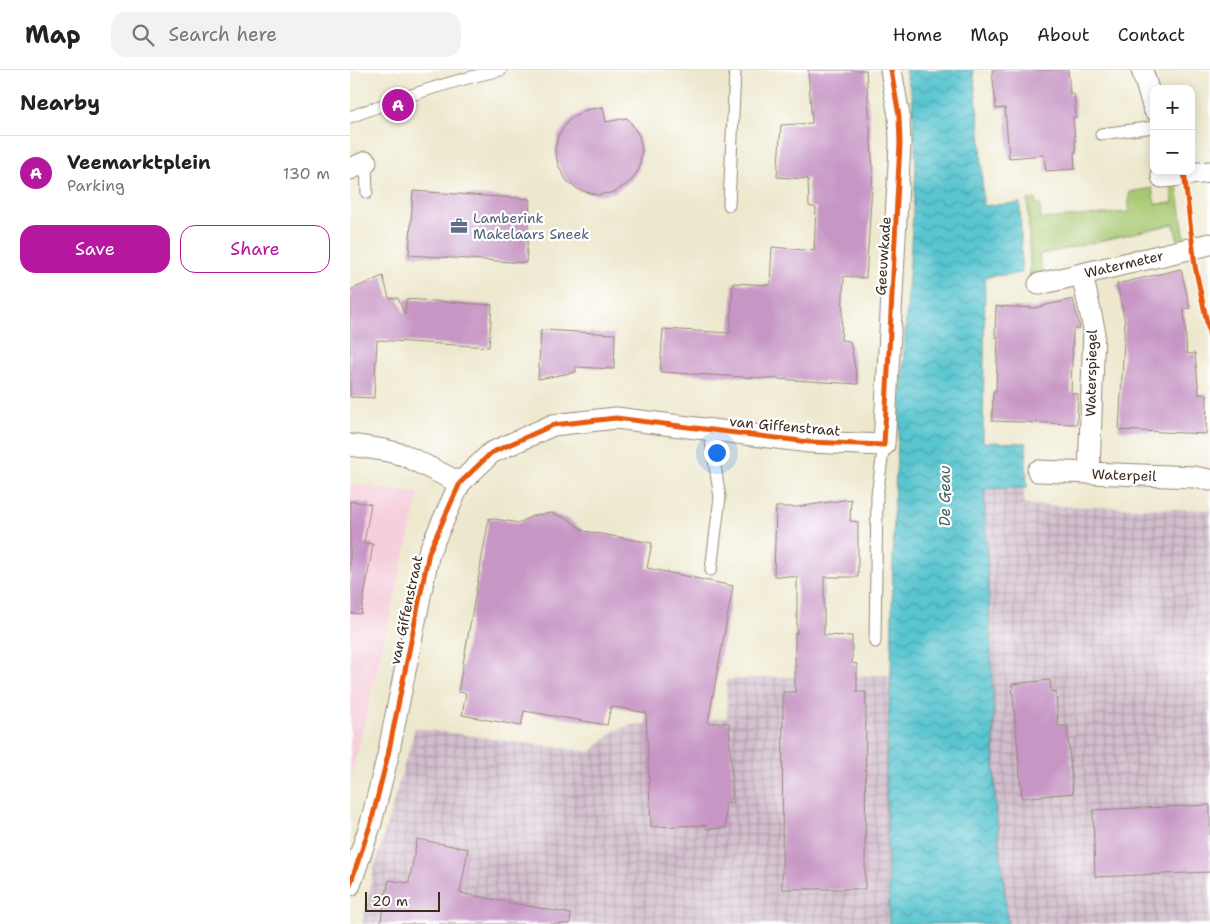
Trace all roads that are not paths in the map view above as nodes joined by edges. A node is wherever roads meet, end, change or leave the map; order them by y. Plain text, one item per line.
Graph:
1 (501, 70) edge
2 (735, 70) edge
3 (891, 70) edge
4 (1142, 70) edge
5 (1150, 96) edge
6 (350, 117) edge
7 (1150, 128) edge
8 (1101, 134) dead end
9 (358, 166) edge
10 (1210, 172) edge
11 (1195, 173) edge
12 (367, 193) dead end
13 (729, 205) dead end
14 (1210, 244) edge
15 (1082, 274) junction
16 (1039, 284) dead end
17 (709, 430) junction
18 (884, 444) junction
19 (350, 445) edge
20 (1038, 471) dead end
21 (1089, 473) junction
22 (1210, 480) edge
23 (460, 483) junction
24 (711, 570) dead end
25 (875, 642) dead end
26 (350, 885) edge

1 - 6 lane
2 - 13 lane
3 - 18 street, Geeuwkade
4 - 5 street
7 - 8 lane
9 - 12 lane
10 - 11 street
14 - 15 street, Watermeter
15 - 16 street, Watermeter
15 - 21 street, Waterspiegel
17 - 18 street, van Giffenstraat
17 - 23 street, van Giffenstraat
17 - 24 lane
18 - 25 lane, Geeuwkade
19 - 23 street
20 - 21 street, Waterpeil
21 - 22 street, Waterpeil
23 - 26 street, van Giffenstraat

